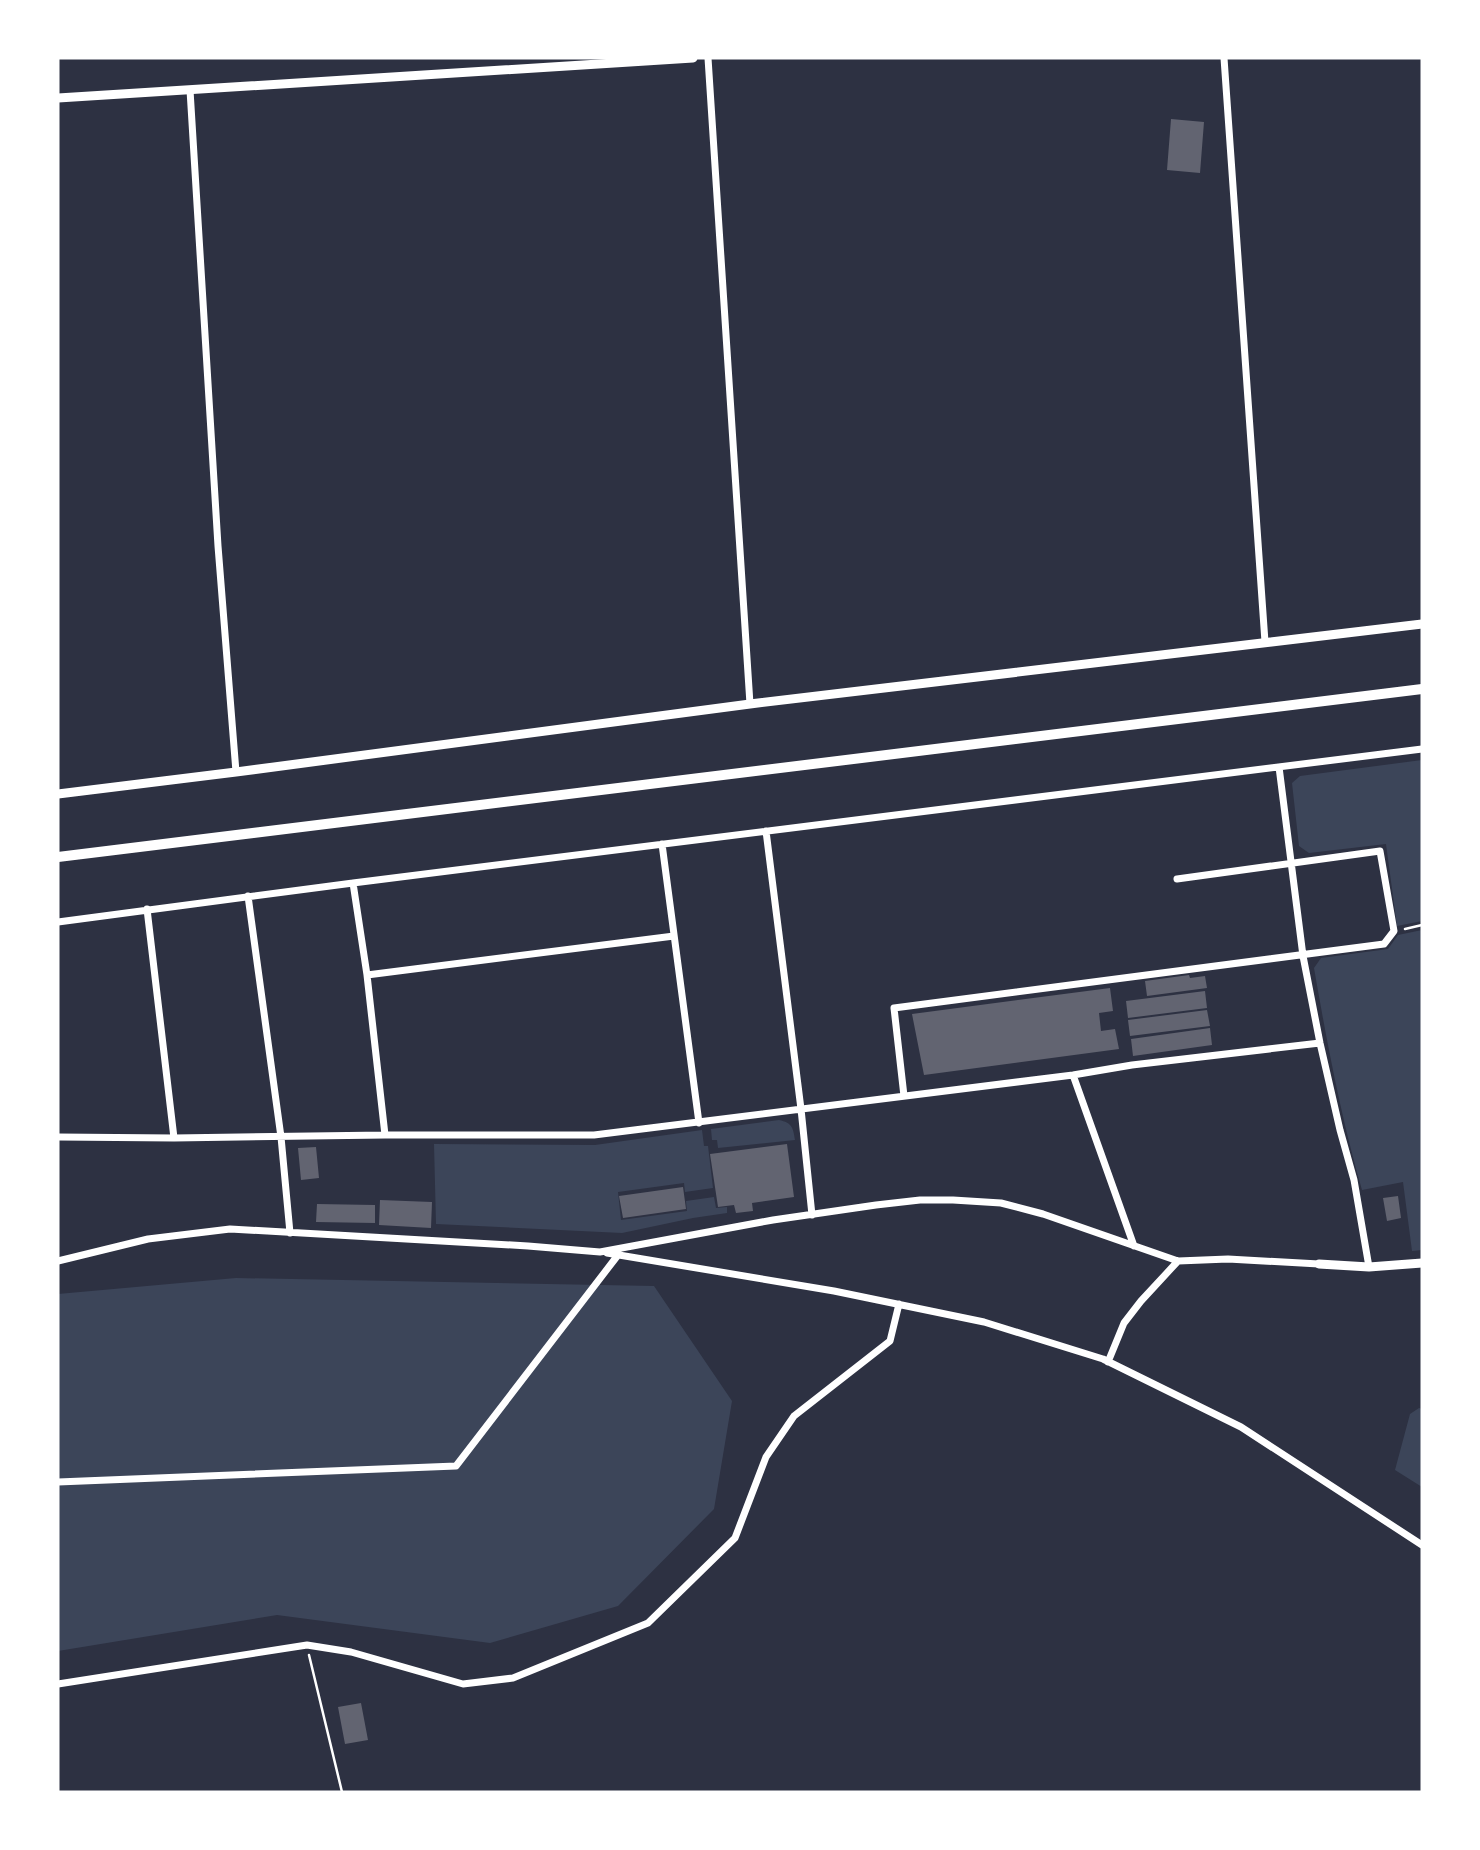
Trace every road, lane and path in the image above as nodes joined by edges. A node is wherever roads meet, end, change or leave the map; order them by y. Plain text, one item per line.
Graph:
1 (693, 58) edge
2 (708, 58) edge
3 (1224, 58) edge
4 (190, 90) junction
5 (58, 98) edge
6 (1422, 624) edge
7 (1265, 642) junction
8 (1422, 690) edge
9 (750, 704) junction
10 (1422, 749) edge
11 (1279, 767) junction
12 (236, 772) junction
13 (58, 794) edge
14 (766, 831) junction
15 (662, 844) junction
16 (58, 857) edge
17 (1293, 862) junction
18 (1177, 879) dead end
19 (353, 883) junction
20 (248, 896) junction
21 (147, 909) junction
22 (58, 922) edge
23 (1422, 925) edge
24 (1401, 929) dead end
25 (674, 936) junction
26 (1303, 956) junction
27 (367, 975) junction
28 (1320, 1043) junction
29 (1073, 1075) junction
30 (904, 1096) junction
31 (801, 1109) junction
32 (699, 1123) junction
33 (385, 1135) junction
34 (58, 1137) edge
35 (281, 1137) junction
36 (174, 1138) junction
37 (812, 1214) junction
38 (290, 1233) junction
39 (1135, 1246) junction
40 (600, 1252) junction
41 (618, 1255) junction
42 (58, 1261) edge
43 (1178, 1261) junction
44 (1422, 1263) edge
45 (1319, 1264) joint
46 (1369, 1267) junction
47 (899, 1304) junction
48 (1108, 1362) junction
49 (58, 1482) edge
50 (1422, 1545) edge
51 (307, 1645) junction
52 (58, 1685) edge
53 (342, 1792) edge

1 - 4 street
2 - 9 street
3 - 7 street
4 - 5 street
4 - 12 street
6 - 7 street
7 - 9 street
8 - 16 main road
9 - 12 street
10 - 11 street
11 - 14 street
11 - 17 street
12 - 13 street
14 - 15 street
14 - 31 street
15 - 19 street
15 - 25 street
17 - 18 street
17 - 26 street
17 - 26 street
19 - 20 street
19 - 27 street
20 - 21 street
20 - 35 street
21 - 22 street
21 - 36 street
23 - 24 path
25 - 27 street
25 - 32 street
26 - 28 street
26 - 30 street
27 - 33 street
28 - 29 street
28 - 46 street
29 - 30 street
29 - 39 street
30 - 31 street
31 - 32 street
31 - 37 street
32 - 33 street
33 - 35 street
34 - 36 street
35 - 36 street
35 - 38 street
37 - 39 street
37 - 40 street
38 - 40 street
38 - 42 street
39 - 43 street
40 - 41 street
41 - 47 street
41 - 49 street
43 - 45 street
43 - 48 street
44 - 46 street
45 - 46 street
47 - 48 street
47 - 51 street
48 - 50 street
51 - 52 street
51 - 53 path

